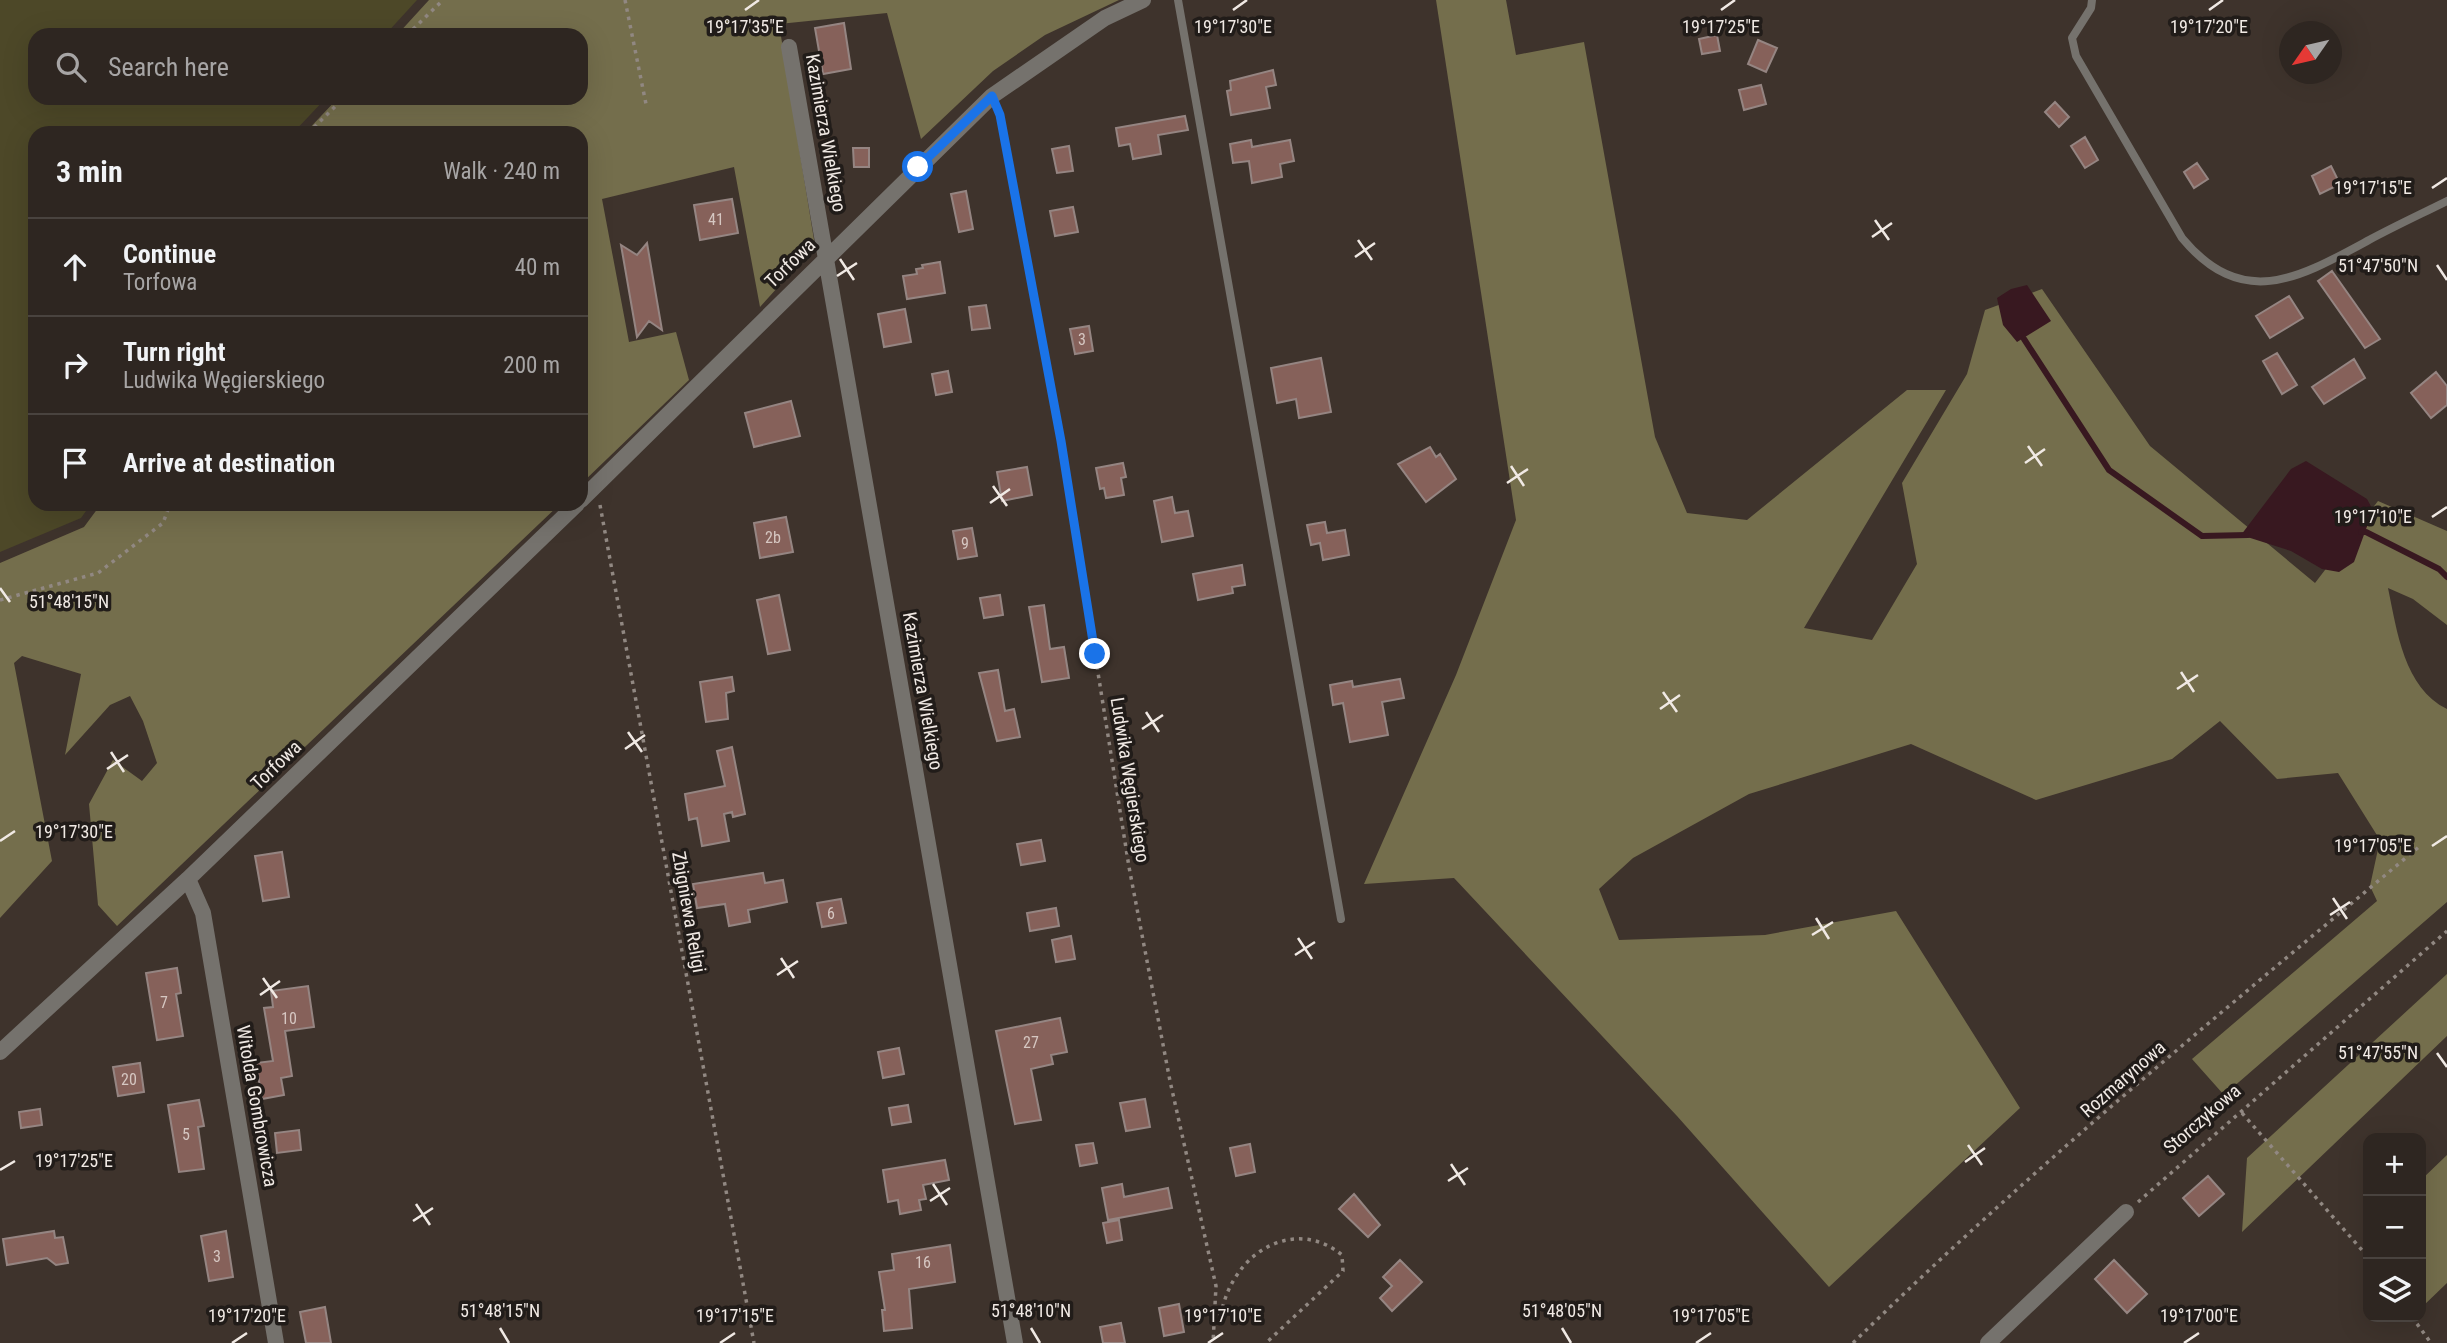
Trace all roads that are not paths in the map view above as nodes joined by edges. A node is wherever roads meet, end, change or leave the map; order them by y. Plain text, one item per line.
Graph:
1 (1143, 0) edge
2 (1178, 0) edge
3 (2092, 0) edge
4 (789, 47) dead end
5 (2447, 201) edge
6 (826, 257) junction
7 (588, 494) edge
8 (570, 511) edge
9 (188, 879) junction
10 (1341, 919) dead end
11 (0, 1052) edge
12 (2126, 1212) road end
13 (276, 1343) edge
14 (1015, 1343) edge
15 (1988, 1343) edge

1 - 6 street, Torfowa
2 - 10 lane
3 - 5 lane
4 - 6 street, Kazimierza Wielkiego
6 - 7 street, Torfowa
6 - 14 street, Kazimierza Wielkiego
8 - 9 street, Torfowa
9 - 11 street, Torfowa
9 - 13 street, Witolda Gombrowicza
12 - 15 street

